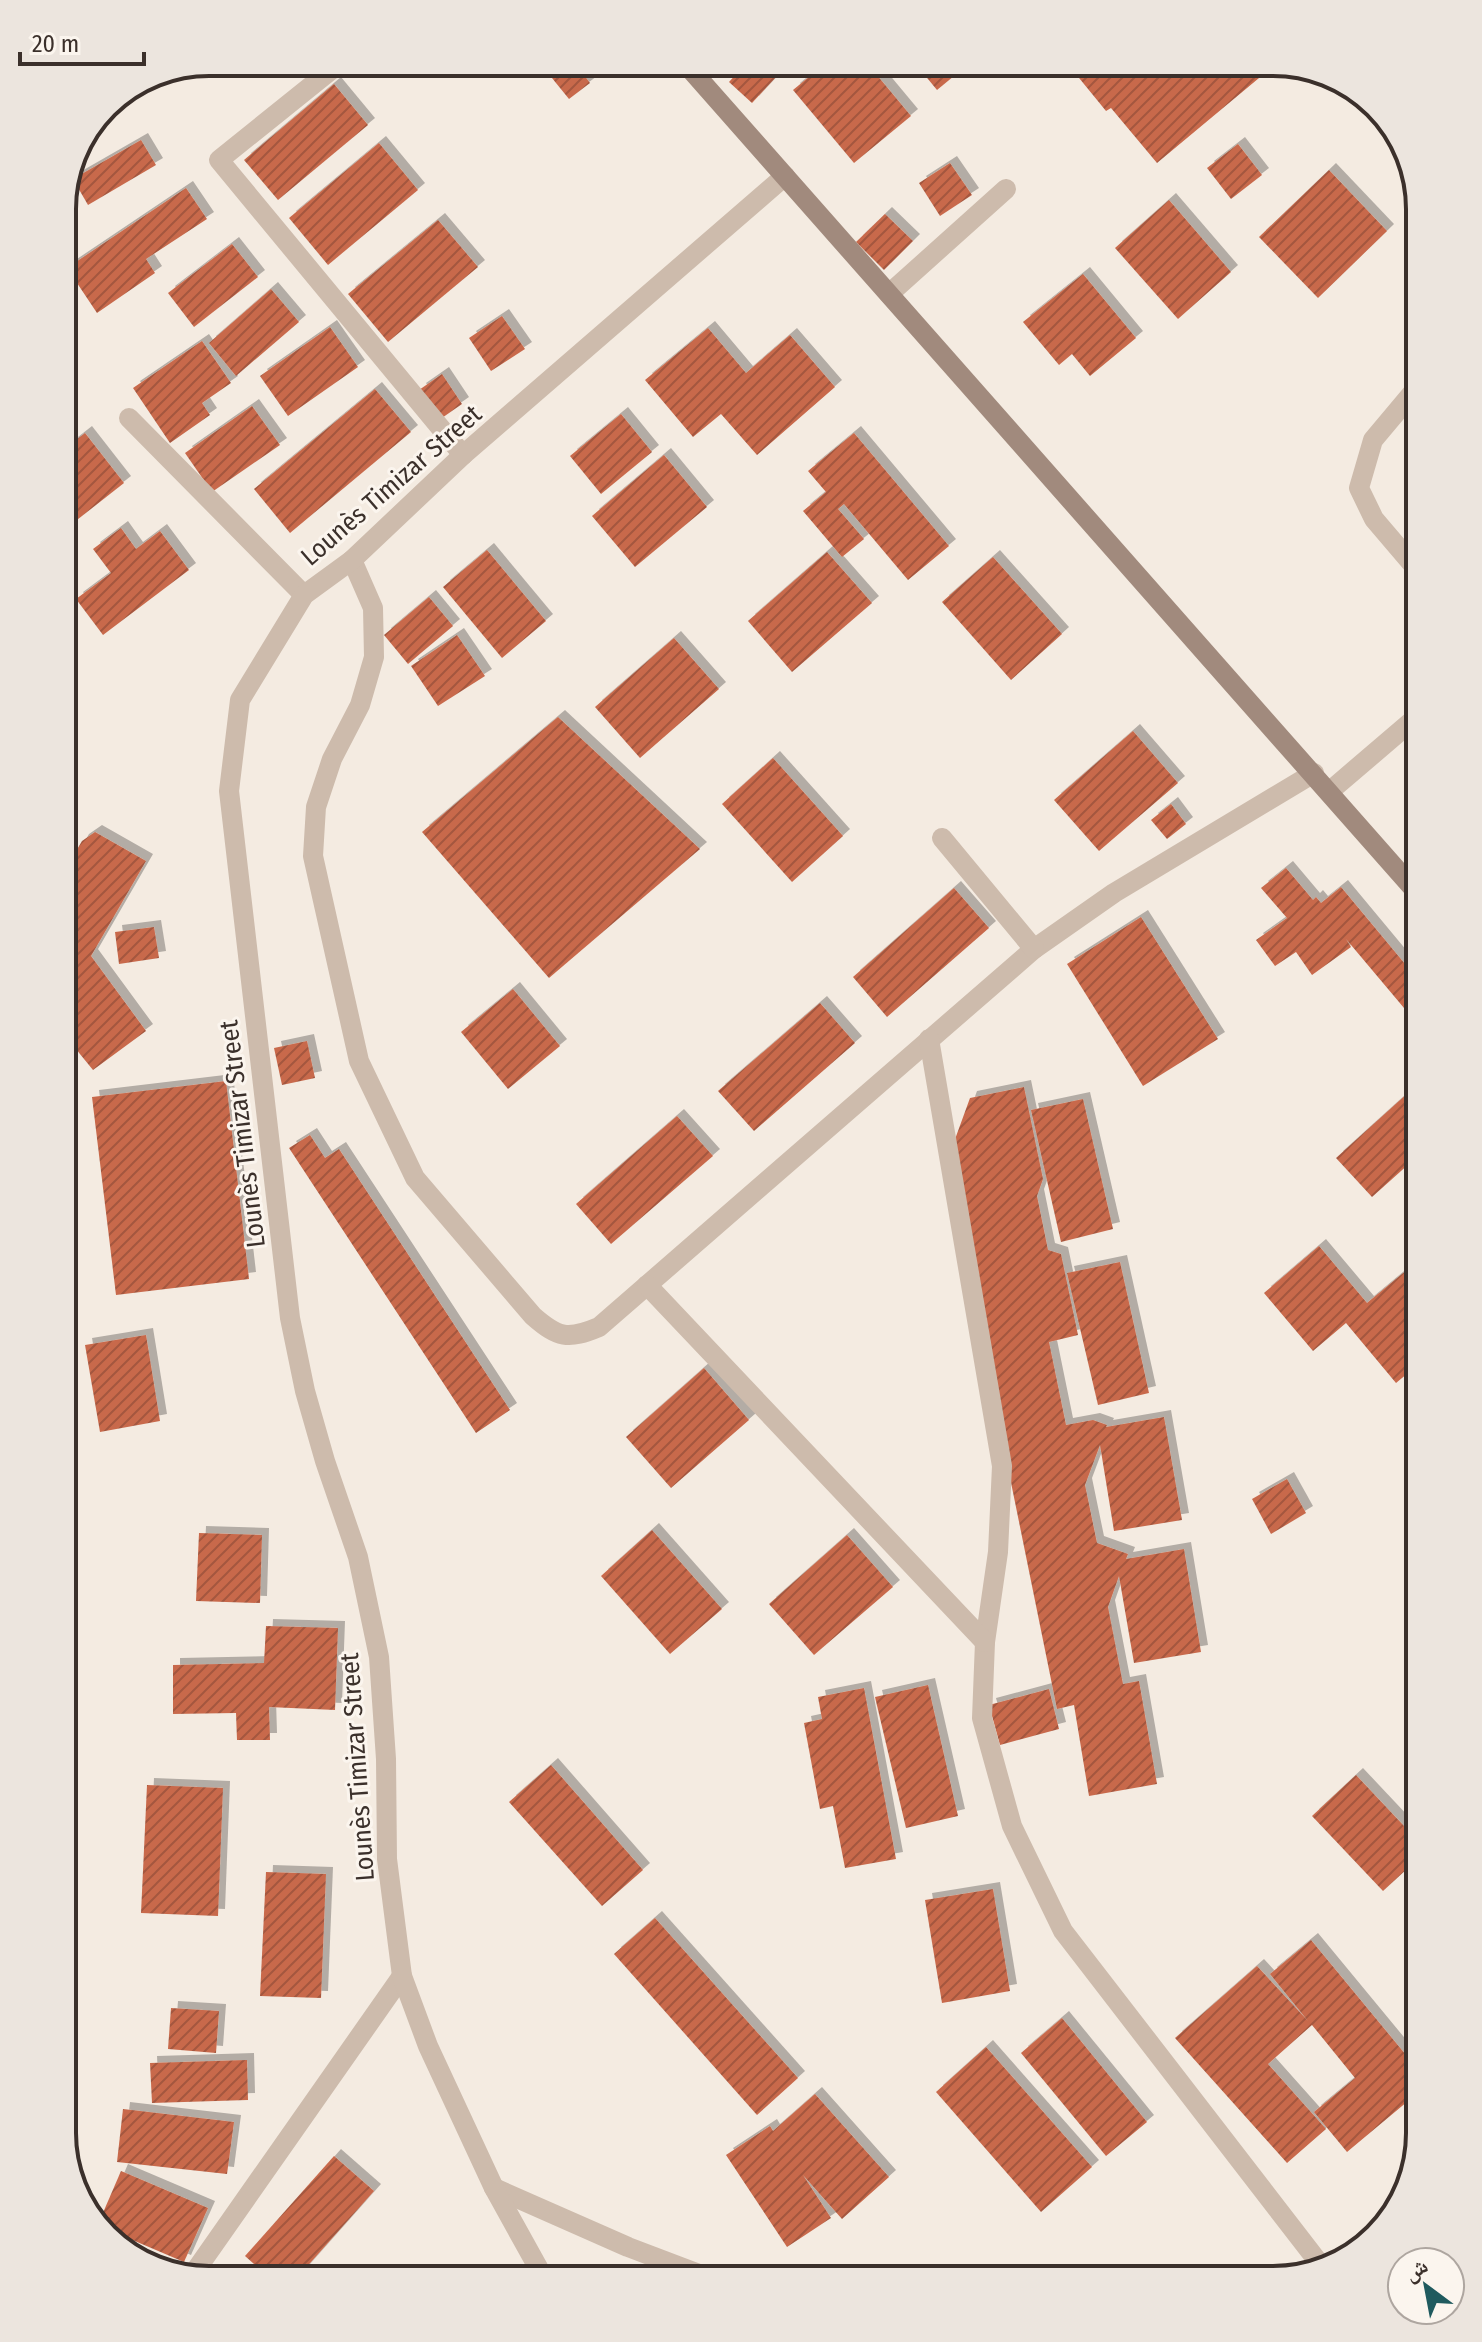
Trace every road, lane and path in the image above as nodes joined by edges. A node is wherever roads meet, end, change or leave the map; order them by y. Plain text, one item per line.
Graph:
1 (324, 76) edge
2 (696, 76) edge
3 (785, 176) junction
4 (1006, 189) dead end
5 (889, 294) junction
6 (1406, 401) edge
7 (129, 418) dead end
8 (463, 455) junction
9 (1406, 557) edge
10 (352, 560) junction
11 (304, 595) junction
12 (1406, 726) edge
13 (1314, 773) junction
14 (1330, 791) junction
15 (942, 838) dead end
16 (1406, 880) edge
17 (1034, 949) junction
18 (929, 1039) junction
19 (647, 1285) junction
20 (985, 1642) junction
21 (402, 1976) junction
22 (494, 2188) junction
23 (1315, 2258) edge
24 (199, 2266) edge
25 (537, 2266) edge
26 (678, 2266) edge

1 - 8 street
2 - 3 main road
3 - 5 main road
3 - 8 street, Lounès Timizar Street
4 - 5 street
5 - 13 main road
6 - 9 street
7 - 11 street
8 - 10 street, Lounès Timizar Street
10 - 11 street, Lounès Timizar Street
10 - 19 street
11 - 21 street, Lounès Timizar Street
12 - 14 street
13 - 14 main road
13 - 17 street
14 - 16 main road
15 - 17 street
17 - 18 street
18 - 19 street
18 - 20 street
19 - 20 street
20 - 23 street
21 - 22 street, Lounès Timizar Street
21 - 24 street
22 - 25 street, Lounès Timizar Street
22 - 26 street

